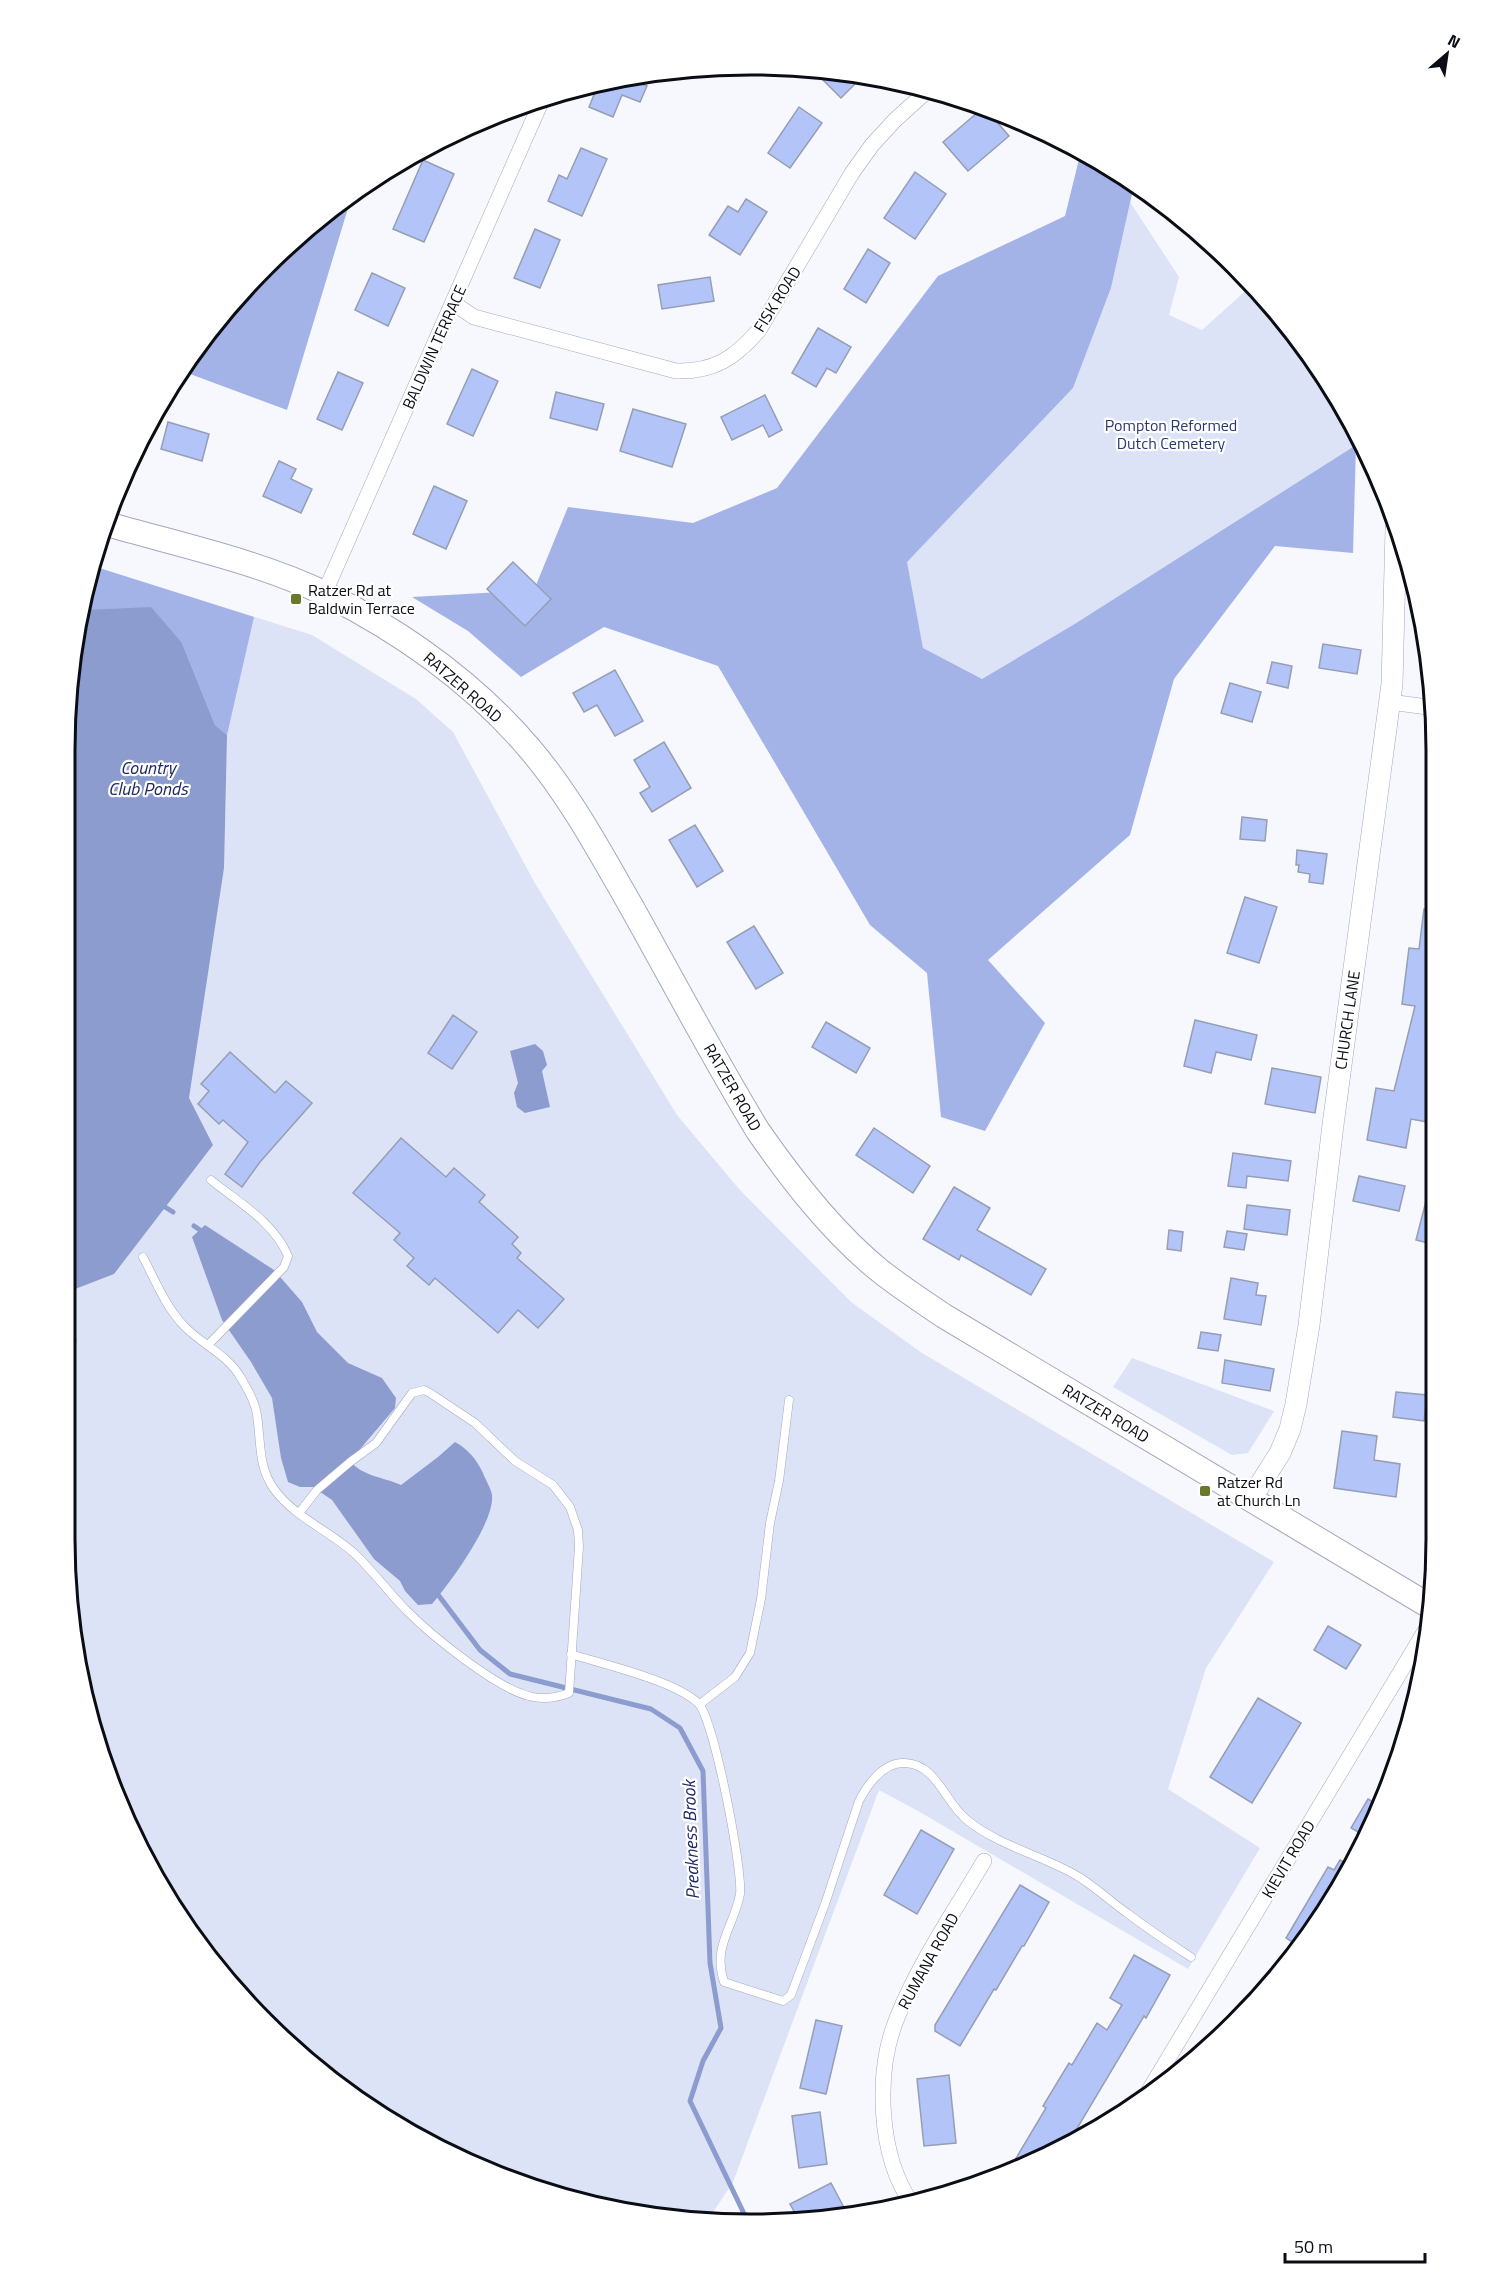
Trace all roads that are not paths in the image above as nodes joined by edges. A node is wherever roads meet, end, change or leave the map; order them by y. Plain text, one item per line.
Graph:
1 (920, 97) edge
2 (538, 110) edge
3 (453, 303) junction
4 (114, 526) edge
5 (1396, 552) edge
6 (324, 594) junction
7 (1390, 702) junction
8 (1425, 707) edge
9 (211, 1180) dead end
10 (143, 1257) dead end
11 (208, 1345) junction
12 (789, 1400) dead end
13 (1251, 1499) junction
14 (300, 1513) junction
15 (1423, 1602) edge
16 (1417, 1644) edge
17 (571, 1654) junction
18 (700, 1704) junction
19 (984, 1861) dead end
20 (1191, 1957) dead end
21 (1156, 2078) edge
22 (907, 2195) edge

1 - 3 street, FISK ROAD
2 - 3 street, BALDWIN TERRACE
3 - 6 street, BALDWIN TERRACE
4 - 6 main road, RATZER ROAD
5 - 7 street, CHURCH LANE
6 - 13 main road, RATZER ROAD
7 - 8 street
7 - 13 street, CHURCH LANE
9 - 11 lane
10 - 11 lane
11 - 14 lane
12 - 18 lane
13 - 15 main road, RATZER ROAD
14 - 17 lane
14 - 17 lane
16 - 21 street, KIEVIT ROAD
17 - 18 lane
18 - 20 lane
19 - 22 street, RUMANA ROAD

